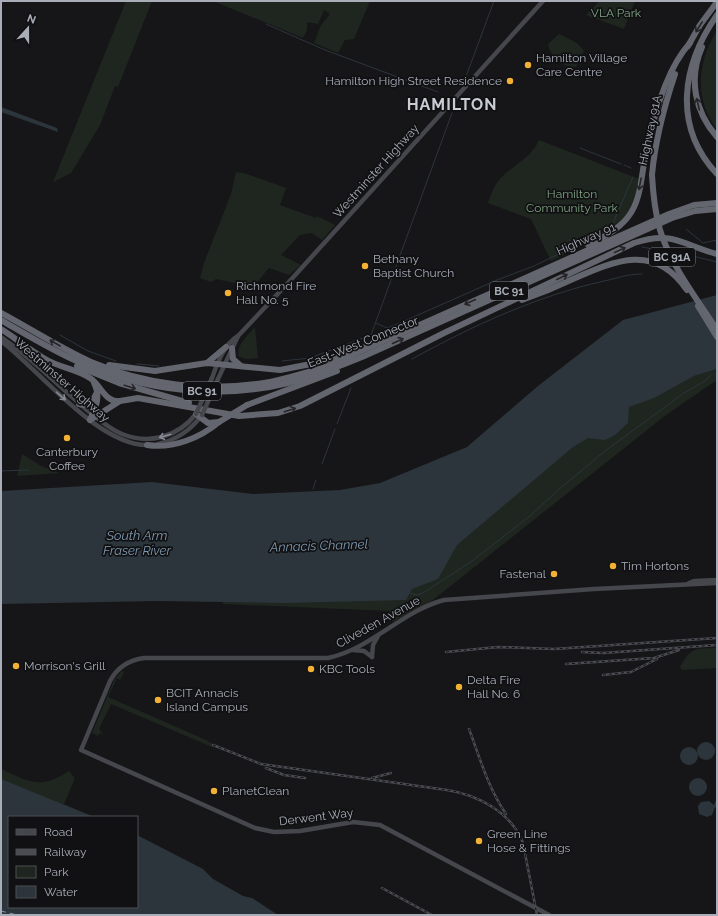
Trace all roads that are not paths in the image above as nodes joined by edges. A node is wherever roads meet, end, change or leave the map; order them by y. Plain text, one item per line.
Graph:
1 (543, 1) edge
2 (717, 2) edge
3 (717, 15) edge
4 (717, 19) edge
5 (690, 43) junction
6 (717, 137) edge
7 (717, 174) edge
8 (717, 203) edge
9 (717, 209) edge
10 (717, 254) edge
11 (532, 275) junction
12 (489, 312) junction
13 (1, 313) edge
14 (1, 320) edge
15 (1, 329) edge
16 (717, 330) edge
17 (1, 337) edge
18 (717, 337) edge
19 (1, 342) edge
20 (376, 344) junction
21 (45, 346) junction
22 (229, 348) junction
23 (362, 357) junction
24 (90, 361) junction
25 (207, 363) junction
26 (221, 364) junction
27 (242, 366) junction
28 (89, 377) junction
29 (97, 390) junction
30 (120, 401) junction
31 (79, 404) junction
32 (199, 416) junction
33 (251, 416) junction
34 (93, 418) junction
35 (219, 422) junction
36 (147, 445) junction
37 (717, 580) edge
38 (689, 583) junction
39 (717, 584) edge
40 (380, 634) junction
41 (351, 651) junction
42 (81, 750) joint
43 (549, 915) edge

1 - 22 street, Westminster Highway
2 -> 5 highway, Highway 91A / BC 91A
3 - 7 highway
6 -> 4 highway
5 -> 11 highway
5 - 16 highway, Highway 91A / BC 91A, bridge
8 - 11 highway, Highway 91 / BC 91
23 -> 9 highway, East-West Connector / BC 91
12 -> 10 highway
11 -> 20 highway, East-West Connector / BC 91
12 - 18 highway, bridge
33 -> 12 highway
24 -> 13 highway, East-West Connector / BC 91
14 - 21 highway, East-West Connector / BC 91
15 - 28 highway
17 - 31 street, Westminster Highway
19 -> 34 street, Westminster Highway
20 - 24 highway, East-West Connector / BC 91
20 - 27 highway
21 - 23 highway, East-West Connector / BC 91
21 -> 33 highway
22 - 25 highway
22 - 26 street, Westminster Highway
22 - 27 highway
23 - 35 highway, bridge
24 - 25 highway
25 - 26 highway
26 - 27 highway
26 - 32 street, Westminster Highway, bridge
26 - 32 street, Westminster Highway, bridge
28 - 29 highway
28 - 30 highway
29 - 31 highway
29 - 34 highway
30 - 33 highway
30 - 34 highway
31 - 34 street, Westminster Highway
32 -> 34 street, Westminster Highway
32 - 35 highway
32 - 36 street, Westminster Highway
34 - 36 street, Westminster Highway
35 - 36 highway
37 - 38 street, Cliveden Avenue
38 - 39 street, Cliveden Avenue
38 - 40 street, Cliveden Avenue
40 - 41 street, Cliveden Avenue
40 - 41 street
41 - 42 street, Cliveden Avenue
42 - 43 street, Derwent Way

